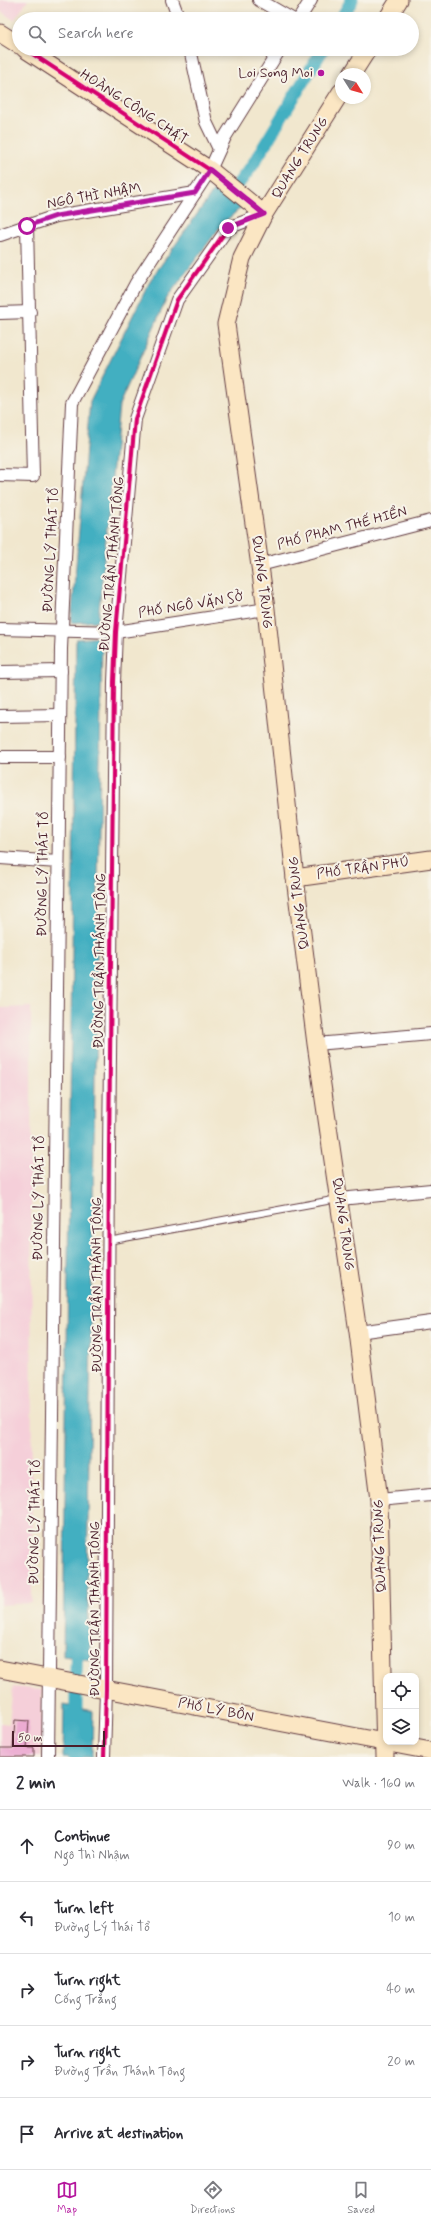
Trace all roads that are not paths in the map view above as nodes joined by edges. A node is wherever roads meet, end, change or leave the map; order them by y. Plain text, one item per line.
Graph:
1 (172, 0) edge
2 (259, 0) edge
3 (311, 0) edge
4 (399, 0) edge
5 (176, 12) edge
6 (280, 12) edge
7 (303, 12) edge
8 (391, 12) edge
9 (0, 33) edge
10 (12, 41) edge
11 (36, 56) edge
12 (192, 56) edge
13 (276, 56) edge
14 (364, 56) edge
15 (356, 68) edge
16 (335, 102) edge
17 (219, 148) junction
18 (215, 175) junction
19 (195, 193) junction
20 (264, 214) junction
21 (27, 226) junction
22 (0, 235) edge
23 (30, 312) junction
24 (0, 313) edge
25 (0, 475) edge
26 (431, 521) edge
27 (260, 565) junction
28 (266, 609) junction
29 (0, 629) edge
30 (62, 629) junction
31 (111, 632) junction
32 (61, 671) junction
33 (0, 672) edge
34 (60, 715) junction
35 (0, 716) edge
36 (0, 757) edge
37 (60, 757) junction
38 (0, 858) edge
39 (431, 859) edge
40 (58, 862) junction
41 (295, 878) junction
42 (431, 1034) edge
43 (316, 1044) junction
44 (431, 1190) edge
45 (340, 1199) junction
46 (108, 1241) junction
47 (431, 1322) edge
48 (358, 1332) junction
49 (431, 1495) edge
50 (379, 1500) junction
51 (0, 1670) edge
52 (48, 1679) junction
53 (106, 1689) junction
54 (385, 1750) edge
55 (431, 1751) edge
56 (48, 1757) edge
57 (104, 1757) edge

1 - 5 street
2 - 6 street
3 - 7 street
4 - 8 main road
9 - 10 main road
11 - 18 main road, HOÀNG CÔNG CHẤT
12 - 17 street
13 - 17 street, ĐƯỜNG LÝ THÁI TỔ
14 - 15 main road
16 - 20 main road, QUANG TRUNG
17 - 18 street, ĐƯỜNG LÝ THÁI TỔ
18 - 19 street, ĐƯỜNG LÝ THÁI TỔ
18 - 20 main road, HOÀNG CÔNG CHẤT
19 - 21 street, NGÔ THÌ NHẬM
19 - 30 street, ĐƯỜNG LÝ THÁI TỔ
20 - 27 main road, QUANG TRUNG
20 - 31 street, ĐƯỜNG TRẦN THÁNH TÔNG
21 - 22 street, NGÔ THÌ NHẬM
21 - 23 street
23 - 24 street
23 - 25 street
26 - 27 street, PHỐ PHẠM THẾ HIỂN
27 - 28 main road, QUANG TRUNG
28 - 31 street, PHỐ NGÔ VĂN SỞ
28 - 41 main road, QUANG TRUNG
29 - 30 street, PHỐ NGÔ VĂN SỞ
30 - 31 street, PHỐ NGÔ VĂN SỞ
30 - 32 street, ĐƯỜNG LÝ THÁI TỔ
31 - 46 street, ĐƯỜNG TRẦN THÁNH TÔNG
32 - 33 street
32 - 34 street, ĐƯỜNG LÝ THÁI TỔ
34 - 35 street
34 - 37 street, ĐƯỜNG LÝ THÁI TỔ
36 - 37 street
37 - 40 street, ĐƯỜNG LÝ THÁI TỔ
38 - 40 street
39 - 41 main road, PHỐ TRẦN PHÚ
40 - 52 street, ĐƯỜNG LÝ THÁI TỔ
41 - 43 main road, QUANG TRUNG
42 - 43 street
43 - 45 main road, QUANG TRUNG
44 - 45 street
45 - 46 lane
45 - 48 main road, QUANG TRUNG
46 - 53 street, ĐƯỜNG TRẦN THÁNH TÔNG
47 - 48 street
48 - 50 main road, QUANG TRUNG
49 - 50 street
50 - 54 main road, QUANG TRUNG
51 - 52 main road, PHỐ LÝ BÔN
52 - 53 main road, PHỐ LÝ BÔN
52 - 56 street, ĐƯỜNG LÝ THÁI TỔ
53 - 54 main road, PHỐ LÝ BÔN
53 - 57 street, ĐƯỜNG TRẦN THÁNH TÔNG
54 - 55 main road, PHỐ LÝ BÔN

